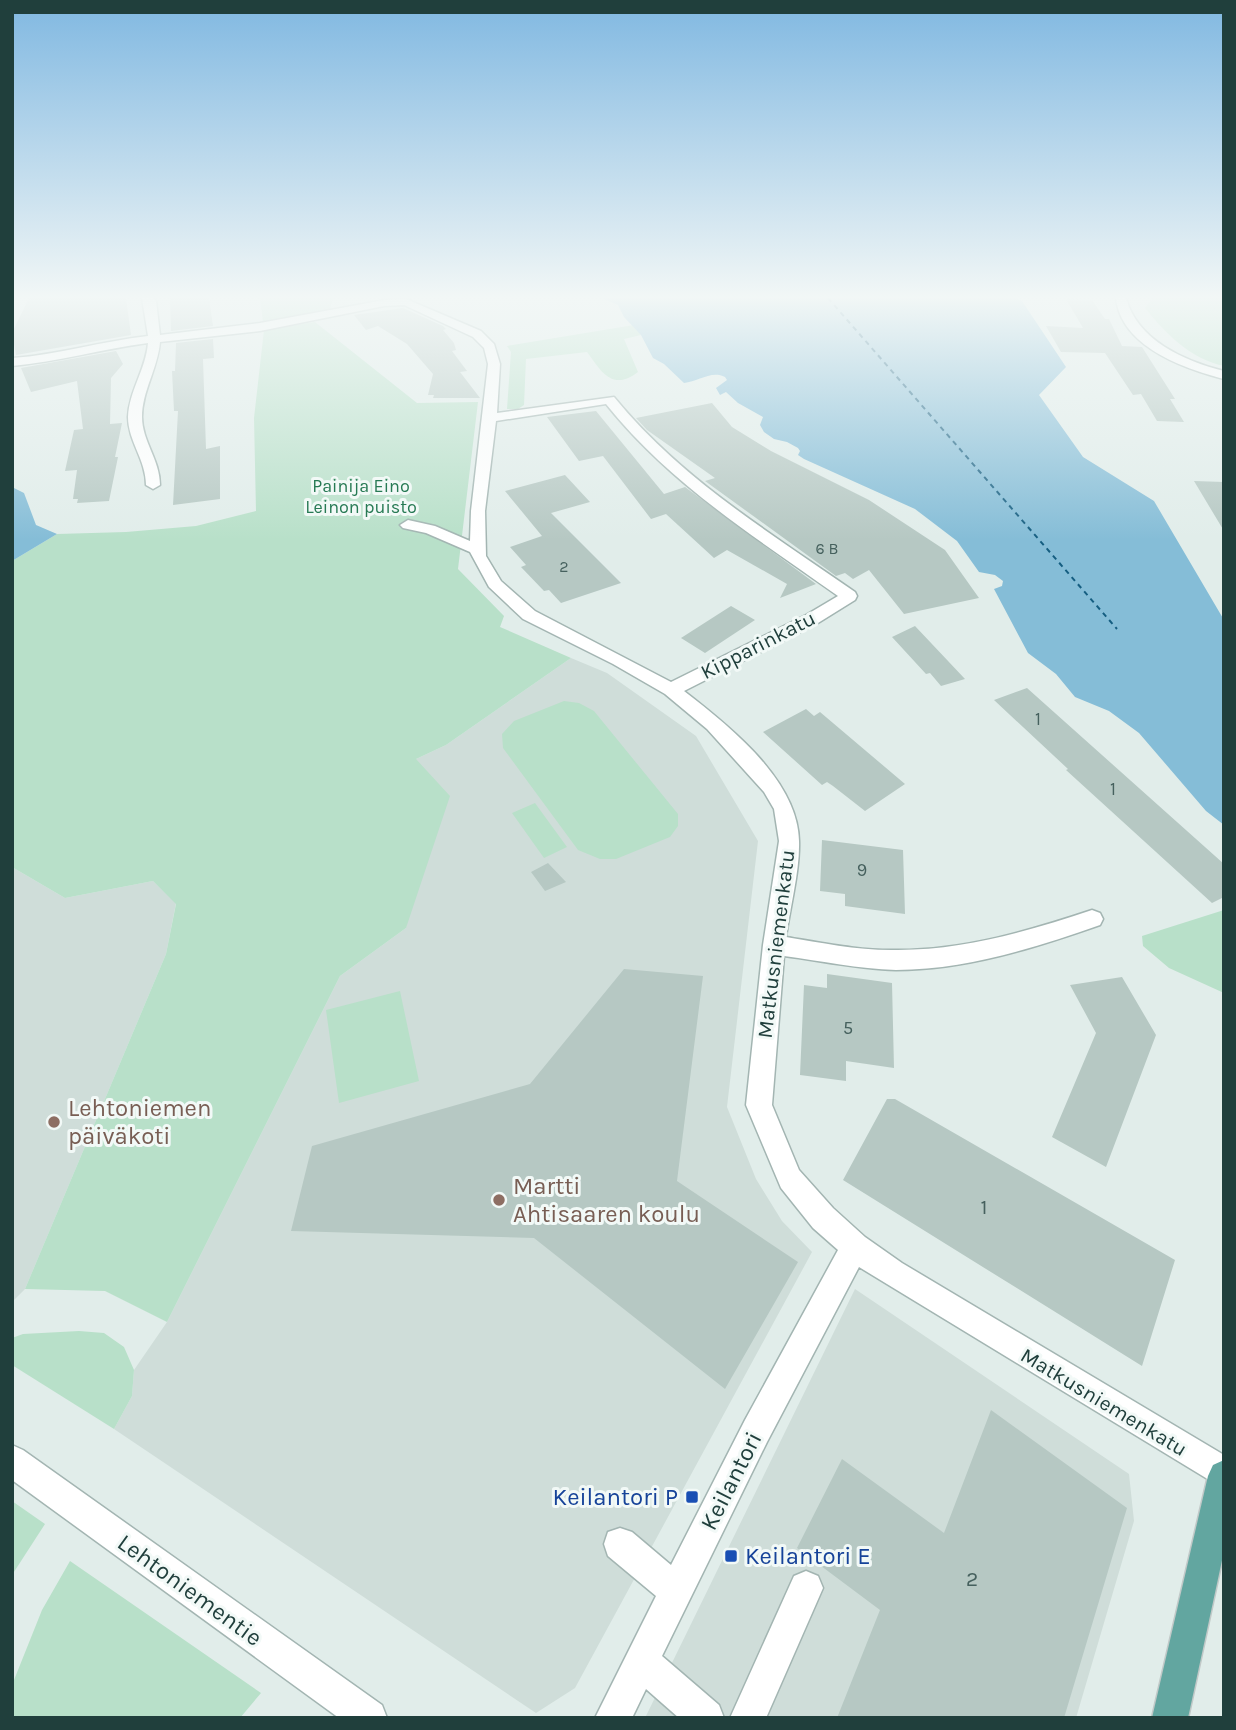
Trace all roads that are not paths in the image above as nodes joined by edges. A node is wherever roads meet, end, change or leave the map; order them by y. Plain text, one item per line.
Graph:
1 (145, 379) edge
2 (493, 379) edge
3 (490, 418) junction
4 (153, 485) dead end
5 (408, 526) dead end
6 (476, 549) junction
7 (671, 690) junction
8 (1092, 919) dead end
9 (774, 945) junction
10 (855, 1247) junction
11 (12, 1461) edge
12 (1224, 1475) edge
13 (620, 1544) dead end
14 (806, 1588) dead end
15 (676, 1591) junction
16 (641, 1661) junction
17 (369, 1718) edge
18 (613, 1718) edge
19 (706, 1718) edge
20 (748, 1718) edge
21 (1170, 1718) edge

1 - 4 street
2 - 3 street
3 - 6 street
3 - 7 street, Kipparinkatu
5 - 6 street
6 - 7 street, Matkusniemenkatu
7 - 9 street, Matkusniemenkatu
8 - 9 street
9 - 10 street, Matkusniemenkatu
10 - 12 street, Matkusniemenkatu
10 - 15 street, Keilantori
11 - 17 street, Lehtoniementie
12 - 21 main road
13 - 15 street
14 - 20 street
15 - 16 street, Keilantori
16 - 18 street, Keilantori
16 - 19 street

